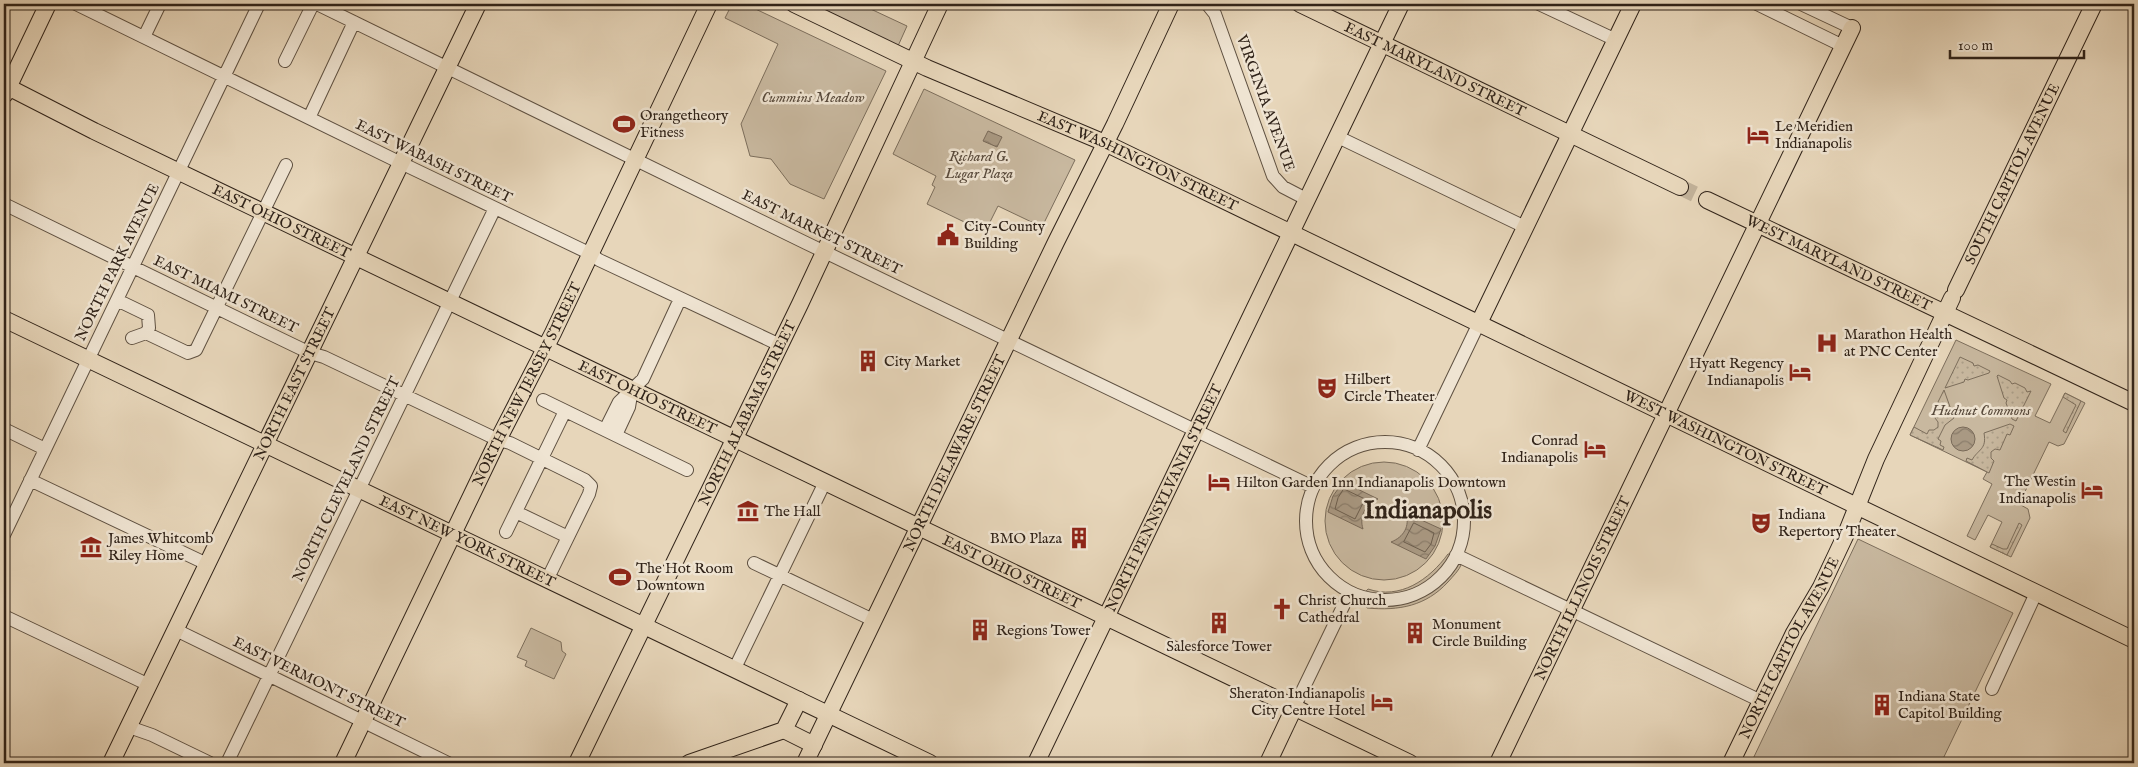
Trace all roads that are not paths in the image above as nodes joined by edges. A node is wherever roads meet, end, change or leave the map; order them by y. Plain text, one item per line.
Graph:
1 (48, 4) edge
2 (76, 4) edge
3 (160, 4) edge
4 (259, 4) edge
5 (313, 4) edge
6 (317, 4) edge
7 (478, 4) edge
8 (709, 4) edge
9 (940, 4) edge
10 (1171, 4) edge
11 (1208, 4) edge
12 (1300, 4) edge
13 (1401, 4) edge
14 (1539, 4) edge
15 (1633, 4) edge
16 (1757, 4) edge
17 (1801, 4) edge
18 (2094, 4) edge
19 (801, 6) edge
20 (354, 22) junction
21 (1852, 28) joint
22 (144, 37) junction
23 (1616, 40) junction
24 (1383, 44) junction
25 (1843, 46) junction
26 (285, 61) dead end
27 (914, 62) junction
28 (447, 68) junction
29 (224, 76) junction
30 (5, 88) edge
31 (309, 118) junction
32 (1571, 134) junction
33 (1338, 138) junction
34 (1105, 143) junction
35 (635, 160) junction
36 (401, 163) junction
37 (286, 165) dead end
38 (179, 171) junction
39 (1680, 187) tunnel mouth
40 (1308, 200) junction
41 (1707, 200) tunnel mouth
42 (4, 204) edge
43 (495, 208) junction
44 (263, 212) junction
45 (1758, 224) junction
46 (1525, 227) junction
47 (1292, 234) junction
48 (824, 251) junction
49 (591, 254) junction
50 (356, 257) junction
51 (133, 266) junction
52 (680, 299) junction
53 (117, 300) junction
54 (449, 302) junction
55 (216, 308) junction
56 (1945, 314) junction
57 (4, 319) edge
58 (1479, 324) junction
59 (146, 333) junction
60 (132, 338) dead end
61 (1009, 340) junction
62 (780, 345) junction
63 (546, 347) junction
64 (310, 353) junction
65 (88, 360) junction
66 (632, 389) junction
67 (404, 395) junction
68 (543, 400) dead end
69 (2134, 403) edge
70 (565, 411) junction
71 (1666, 414) junction
72 (4, 429) edge
73 (1196, 430) junction
74 (611, 433) junction
75 (494, 438) junction
76 (734, 439) junction
77 (265, 445) junction
78 (45, 449) junction
79 (1418, 450) junction
80 (542, 459) junction
81 (687, 470) dead end
82 (30, 480) junction
83 (825, 482) junction
84 (1313, 487) junction
85 (359, 490) junction
86 (1858, 506) junction
87 (516, 512) junction
88 (918, 527) junction
89 (506, 532) dead end
90 (4, 534) edge
91 (453, 535) junction
92 (568, 537) junction
93 (1456, 555) junction
94 (754, 563) dead end
95 (207, 564) junction
96 (780, 576) junction
97 (547, 580) junction
98 (1350, 592) junction
99 (2036, 593) junction
100 (1571, 611) junction
101 (4, 616) edge
102 (1106, 617) junction
103 (873, 620) junction
104 (642, 627) junction
105 (176, 630) junction
106 (2134, 640) edge
107 (734, 670) junction
108 (269, 676) junction
109 (149, 685) junction
110 (1992, 689) dead end
111 (799, 700) junction
112 (1761, 701) junction
113 (1294, 708) junction
114 (829, 715) junction
115 (362, 722) junction
116 (129, 727) junction
117 (784, 730) junction
118 (814, 745) junction
119 (111, 763) edge
120 (210, 763) edge
121 (227, 763) edge
122 (343, 763) edge
123 (448, 763) edge
124 (577, 763) edge
125 (689, 763) edge
126 (805, 763) edge
127 (930, 763) edge
128 (1036, 763) edge
129 (1268, 763) edge
130 (1410, 763) edge
131 (1498, 763) edge
132 (1730, 763) edge

1 - 30 main road
2 - 22 street, EAST WABASH STREET
3 - 22 street
4 - 29 street, NORTH PARK AVENUE
5 - 26 street
6 - 20 street, EAST MARKET STREET
7 - 28 main road, NORTH EAST STREET
8 - 35 main road, NORTH NEW JERSEY STREET
9 - 27 main road, NORTH ALABAMA STREET
10 - 34 main road, NORTH DELAWARE STREET
11 - 40 street, VIRGINIA AVENUE
12 - 24 main road, EAST MARYLAND STREET
13 - 24 main road, NORTH PENNSYLVANIA STREET
14 - 23 street
15 - 23 main road
16 - 25 street
17 - 21 street
18 - 56 main road, SOUTH CAPITOL AVENUE
19 - 27 main road, EAST WASHINGTON STREET
20 - 28 street, EAST MARKET STREET
20 - 31 street
21 - 25 main road, NORTH ILLINOIS STREET
22 - 29 street, EAST WABASH STREET
23 - 32 main road
24 - 32 main road, EAST MARYLAND STREET
24 - 33 main road, NORTH PENNSYLVANIA STREET
25 - 45 main road, NORTH ILLINOIS STREET
27 - 34 main road, EAST WASHINGTON STREET
27 - 48 main road, NORTH ALABAMA STREET
28 - 35 street, EAST MARKET STREET
28 - 36 main road, NORTH EAST STREET
29 - 31 street, EAST WABASH STREET
29 - 38 street, NORTH PARK AVENUE
30 - 38 main road, EAST OHIO STREET
31 - 36 street, EAST WABASH STREET
32 - 39 main road
32 - 46 main road
33 - 40 main road, NORTH PENNSYLVANIA STREET
33 - 46 street
34 - 47 main road, EAST WASHINGTON STREET
34 - 61 main road, NORTH DELAWARE STREET
35 - 48 street, EAST MARKET STREET
35 - 49 main road, NORTH NEW JERSEY STREET
36 - 43 street, EAST WABASH STREET
36 - 50 main road, NORTH EAST STREET
37 - 44 street
38 - 44 main road, EAST OHIO STREET
38 - 51 street, NORTH PARK AVENUE
40 - 47 main road, NORTH PENNSYLVANIA STREET
41 - 45 main road, WEST MARYLAND STREET
42 - 51 street, EAST MIAMI STREET
43 - 49 street, EAST WABASH STREET
43 - 54 street, NORTH CLEVELAND STREET
44 - 50 main road, EAST OHIO STREET
44 - 55 street
45 - 56 main road, WEST MARYLAND STREET
45 - 71 main road, NORTH ILLINOIS STREET
46 - 58 main road
47 - 58 main road, EAST WASHINGTON STREET
47 - 73 main road, NORTH PENNSYLVANIA STREET
48 - 61 street, EAST MARKET STREET
48 - 62 main road, NORTH ALABAMA STREET
49 - 52 street, EAST WABASH STREET
49 - 63 main road, NORTH NEW JERSEY STREET
50 - 54 main road, EAST OHIO STREET
50 - 64 main road, NORTH EAST STREET
51 - 53 street, NORTH PARK AVENUE
51 - 55 street, EAST MIAMI STREET
52 - 62 street, EAST WABASH STREET
52 - 66 street
53 - 59 street
53 - 65 street, NORTH PARK AVENUE
54 - 63 main road, EAST OHIO STREET
54 - 67 street, NORTH CLEVELAND STREET
55 - 59 street
55 - 64 street, EAST MIAMI STREET
56 - 69 main road, WEST MARYLAND STREET
56 - 86 main road, SOUTH CAPITOL AVENUE
57 - 65 main road, EAST NEW YORK STREET
58 - 71 main road, WEST WASHINGTON STREET
58 - 79 street
59 - 60 street
61 - 73 street, EAST MARKET STREET
61 - 88 main road, NORTH DELAWARE STREET
62 - 76 main road, NORTH ALABAMA STREET
63 - 66 main road, EAST OHIO STREET
63 - 75 main road, NORTH NEW JERSEY STREET
64 - 67 street, EAST MIAMI STREET
64 - 77 main road, NORTH EAST STREET
65 - 77 main road, EAST NEW YORK STREET
65 - 78 street, NORTH PARK AVENUE
66 - 74 street
66 - 76 main road, EAST OHIO STREET
67 - 75 street, EAST MIAMI STREET
67 - 85 street, NORTH CLEVELAND STREET
68 - 70 street
70 - 74 street
70 - 80 street
71 - 86 main road, WEST WASHINGTON STREET
71 - 100 main road, NORTH ILLINOIS STREET
72 - 78 street
73 - 84 street, EAST MARKET STREET
73 - 102 main road, NORTH PENNSYLVANIA STREET
74 - 81 street
75 - 80 street, EAST MIAMI STREET
75 - 91 main road, NORTH NEW JERSEY STREET
76 - 83 main road, EAST OHIO STREET
76 - 104 main road, NORTH ALABAMA STREET
77 - 85 main road, EAST NEW YORK STREET
77 - 95 main road, NORTH EAST STREET
78 - 82 street, NORTH PARK AVENUE
79 - 84 street
79 - 93 street
80 - 87 street
80 - 92 street, EAST MIAMI STREET
82 - 90 street, NORTH PARK AVENUE
82 - 95 street
83 - 88 main road, EAST OHIO STREET
83 - 96 street
84 - 98 street
85 - 91 main road, EAST NEW YORK STREET
85 - 108 street, NORTH CLEVELAND STREET
86 - 99 main road, WEST WASHINGTON STREET
86 - 112 main road, NORTH CAPITOL AVENUE
87 - 89 street
87 - 92 street
88 - 102 main road, EAST OHIO STREET
88 - 103 main road, NORTH DELAWARE STREET
91 - 97 main road, EAST NEW YORK STREET
91 - 115 main road, NORTH NEW JERSEY STREET
92 - 97 street
93 - 98 street
93 - 100 street
94 - 96 street
95 - 105 main road, NORTH EAST STREET
96 - 103 street
96 - 107 street
97 - 104 main road, EAST NEW YORK STREET
98 - 113 street
99 - 106 main road, WEST WASHINGTON STREET
99 - 110 street
100 - 112 street
100 - 131 main road, NORTH ILLINOIS STREET
101 - 109 street
102 - 113 main road, EAST OHIO STREET
102 - 128 main road, NORTH PENNSYLVANIA STREET
103 - 114 main road, NORTH DELAWARE STREET
104 - 107 main road, EAST NEW YORK STREET
104 - 124 main road, NORTH ALABAMA STREET
105 - 108 street, EAST VERMONT STREET
105 - 109 main road, NORTH EAST STREET
107 - 111 main road, EAST NEW YORK STREET
108 - 115 street, EAST VERMONT STREET
108 - 121 street, NORTH CLEVELAND STREET
109 - 116 main road, NORTH EAST STREET
111 - 114 main road, EAST NEW YORK STREET
111 - 117 main road
112 - 132 main road, NORTH CAPITOL AVENUE
113 - 129 main road
113 - 130 main road, EAST OHIO STREET
114 - 118 main road, NORTH DELAWARE STREET
114 - 127 main road, EAST NEW YORK STREET
115 - 122 main road, NORTH NEW JERSEY STREET
115 - 123 street, EAST VERMONT STREET
116 - 119 main road, NORTH EAST STREET
116 - 120 street
117 - 118 main road
117 - 125 main road
118 - 126 main road, NORTH DELAWARE STREET

